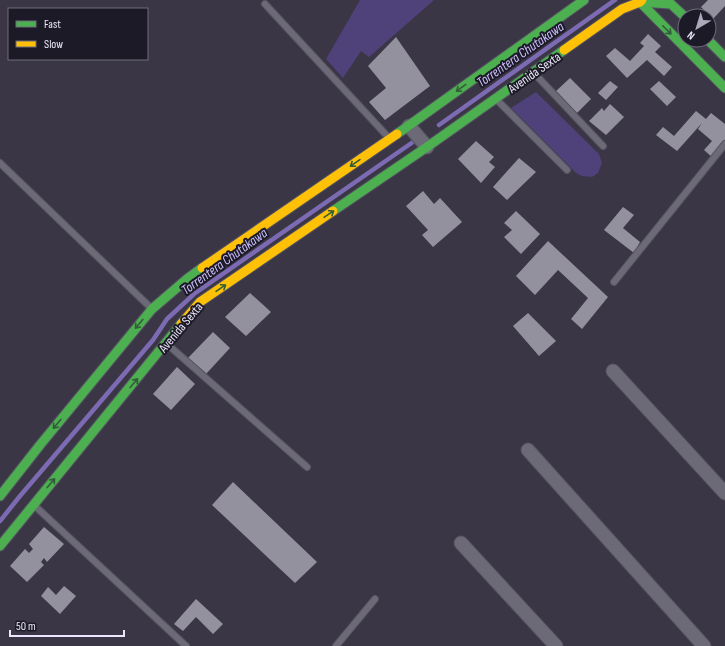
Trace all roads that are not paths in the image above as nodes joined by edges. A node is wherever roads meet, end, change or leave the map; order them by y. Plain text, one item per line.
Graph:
1 (584, 0) edge
2 (640, 1) edge
3 (265, 4) dead end
4 (677, 10) edge
5 (716, 48) edge
6 (725, 57) edge
7 (533, 72) junction
8 (725, 88) edge
9 (496, 98) junction
10 (409, 126) junction
11 (390, 139) junction
12 (424, 143) junction
13 (725, 144) edge
14 (603, 146) dead end
15 (0, 163) edge
16 (567, 170) dead end
17 (614, 282) dead end
18 (152, 309) junction
19 (166, 343) junction
20 (613, 371) dead end
21 (528, 450) dead end
22 (307, 468) dead end
23 (725, 493) edge
24 (0, 496) edge
25 (34, 504) junction
26 (461, 543) dead end
27 (0, 546) edge
28 (375, 599) dead end
29 (186, 646) edge
30 (336, 646) edge
31 (556, 646) edge
32 (704, 646) edge

1 -> 10 street, Avenida Sexta
2 - 4 street
2 - 7 street, Avenida Sexta
2 -> 8 street
3 - 11 lane
5 - 6 street
7 - 9 street, Avenida Sexta
7 - 14 lane
9 - 12 street, Avenida Sexta
9 - 16 lane
10 - 11 street, Avenida Sexta
10 - 12 street
11 -> 18 street, Avenida Sexta
19 -> 12 street, Avenida Sexta
13 - 17 lane
15 - 18 lane
18 -> 24 street, Avenida Sexta
19 - 22 lane
25 -> 19 street, Avenida Sexta
20 - 23 street
21 - 32 street
25 - 27 street, Avenida Sexta
25 - 29 lane
26 - 31 street
28 - 30 lane

